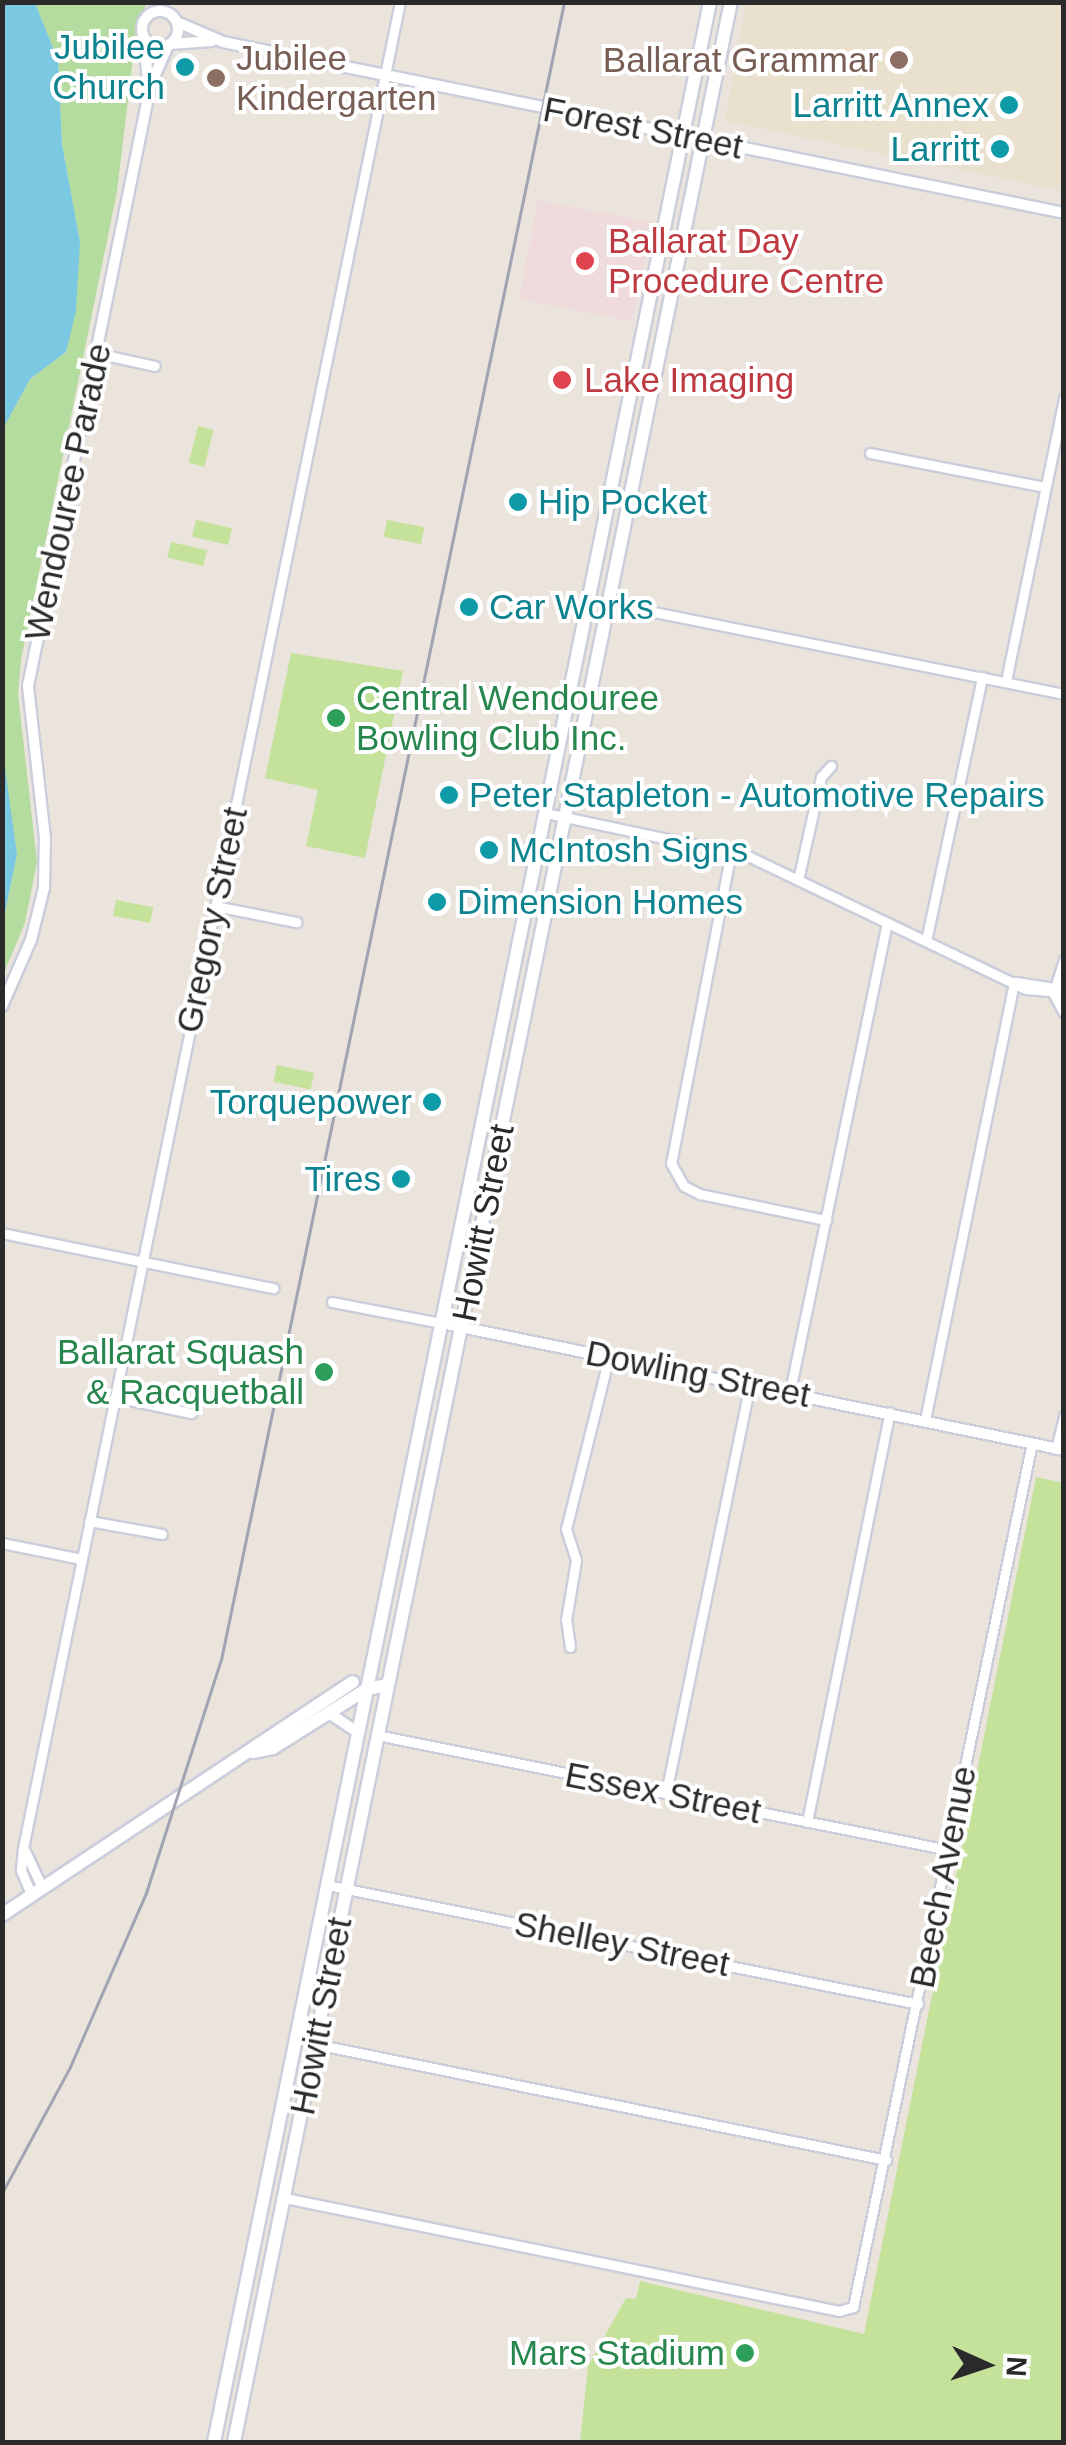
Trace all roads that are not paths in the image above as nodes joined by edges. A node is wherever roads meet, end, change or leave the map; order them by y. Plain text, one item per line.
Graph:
1 (157, 2) edge
2 (170, 2) edge
3 (400, 2) edge
4 (710, 2) edge
5 (731, 2) edge
6 (150, 14) junction
7 (175, 20) junction
8 (144, 37) junction
9 (223, 42) junction
10 (169, 44) junction
11 (386, 75) junction
12 (149, 92) junction
13 (684, 136) junction
14 (704, 140) junction
15 (1064, 213) edge
16 (96, 354) junction
17 (155, 366) dead end
18 (1064, 399) edge
19 (870, 452) dead end
20 (1045, 488) junction
21 (609, 602) junction
22 (982, 677) junction
23 (1006, 682) junction
24 (1064, 694) edge
25 (832, 766) dead end
26 (546, 812) junction
27 (564, 816) junction
28 (731, 852) junction
29 (798, 880) junction
30 (215, 906) junction
31 (296, 922) dead end
32 (887, 924) junction
33 (926, 942) junction
34 (1064, 960) edge
35 (1014, 982) junction
36 (1059, 991) edge
37 (2, 1006) edge
38 (1064, 1014) edge
39 (826, 1220) junction
40 (2, 1233) edge
41 (142, 1262) junction
42 (272, 1288) dead end
43 (332, 1302) dead end
44 (441, 1323) junction
45 (462, 1327) junction
46 (610, 1357) junction
47 (750, 1382) junction
48 (790, 1391) junction
49 (115, 1397) junction
50 (890, 1412) junction
51 (190, 1413) dead end
52 (1064, 1416) edge
53 (925, 1420) junction
54 (1032, 1443) junction
55 (1060, 1449) edge
56 (89, 1521) junction
57 (162, 1534) dead end
58 (2, 1542) edge
59 (396, 1550) junction
60 (414, 1553) junction
61 (82, 1559) junction
62 (570, 1647) dead end
63 (371, 1671) junction
64 (353, 1682) joint
65 (387, 1684) junction
66 (367, 1689) junction
67 (329, 1713) junction
68 (359, 1733) junction
69 (377, 1735) junction
70 (253, 1752) junction
71 (666, 1793) junction
72 (807, 1822) junction
73 (949, 1850) junction
74 (327, 1885) junction
75 (346, 1888) junction
76 (37, 1890) junction
77 (2, 1907) edge
78 (2, 1915) edge
79 (918, 2004) junction
80 (316, 2044) junction
81 (886, 2160) junction
82 (284, 2198) junction
83 (214, 2442) edge
84 (234, 2442) edge

1 - 6 street
2 - 7 street
3 - 11 street, Gregory Street
4 - 13 main road, Howitt Street
5 - 14 main road, Howitt Street
6 - 7 street, Forest Street
6 - 8 street, Wendouree Parade
7 - 9 street, Forest Street
7 - 10 street, Wendouree Parade
8 - 10 street
8 - 12 street, Wendouree Parade
9 - 10 street, Forest Street
9 - 11 street, Forest Street
10 - 12 street, Wendouree Parade
11 - 13 street, Forest Street
11 - 30 street, Gregory Street
12 - 16 street, Wendouree Parade
13 - 14 street, Forest Street
13 - 26 main road, Howitt Street
14 - 15 street, Forest Street
14 - 21 main road, Howitt Street
16 - 17 street
16 - 37 street, Wendouree Parade
18 - 20 street
19 - 20 street
20 - 23 street
21 - 22 street
21 - 27 main road, Howitt Street
22 - 23 street
22 - 33 street
23 - 24 street
25 - 29 street
26 - 27 street
26 - 44 main road, Howitt Street
27 - 28 street
27 - 45 main road, Howitt Street
28 - 29 street
28 - 39 street
29 - 32 street
30 - 31 street
30 - 41 street, Gregory Street
32 - 33 street
32 - 39 street
33 - 35 street
34 - 36 street
35 - 36 street
35 - 53 street
36 - 38 street
39 - 48 street
40 - 41 street
41 - 42 street
41 - 49 street, Gregory Street
43 - 44 street, Dowling Street
44 - 45 street, Dowling Street
44 - 59 main road, Howitt Street
45 - 46 street, Dowling Street
45 - 60 main road, Howitt Street
46 - 47 street, Dowling Street
46 - 62 street
47 - 48 street, Dowling Street
47 - 71 street
48 - 50 street, Dowling Street
49 - 51 street
49 - 56 street, Gregory Street
50 - 53 street, Dowling Street
50 - 72 street
52 - 55 street
53 - 54 street, Dowling Street
54 - 55 street, Dowling Street
54 - 73 street, Beech Avenue
56 - 57 street
56 - 61 street, Gregory Street
58 - 61 street
59 - 60 main road
59 - 63 main road, Howitt Street
60 - 65 main road, Howitt Street
61 - 76 street, Gregory Street
63 - 64 street
63 - 65 street
63 - 66 main road, Howitt Street
64 - 70 main road
65 - 66 main road
65 - 69 main road, Howitt Street
66 - 67 main road
66 - 68 main road, Howitt Street
67 - 68 street
67 - 70 main road
68 - 74 main road, Howitt Street
69 - 71 street, Essex Street
69 - 75 main road, Howitt Street
70 - 76 main road
71 - 72 street, Essex Street
72 - 73 street, Essex Street
73 - 79 street, Beech Avenue
74 - 75 street, Shelley Street
74 - 83 main road, Howitt Street
75 - 79 street, Shelley Street
75 - 80 main road, Howitt Street
76 - 77 main road
76 - 78 main road
79 - 81 street, Beech Avenue
80 - 81 street
80 - 82 main road, Howitt Street
81 - 82 street, Beech Avenue
82 - 84 main road, Howitt Street

